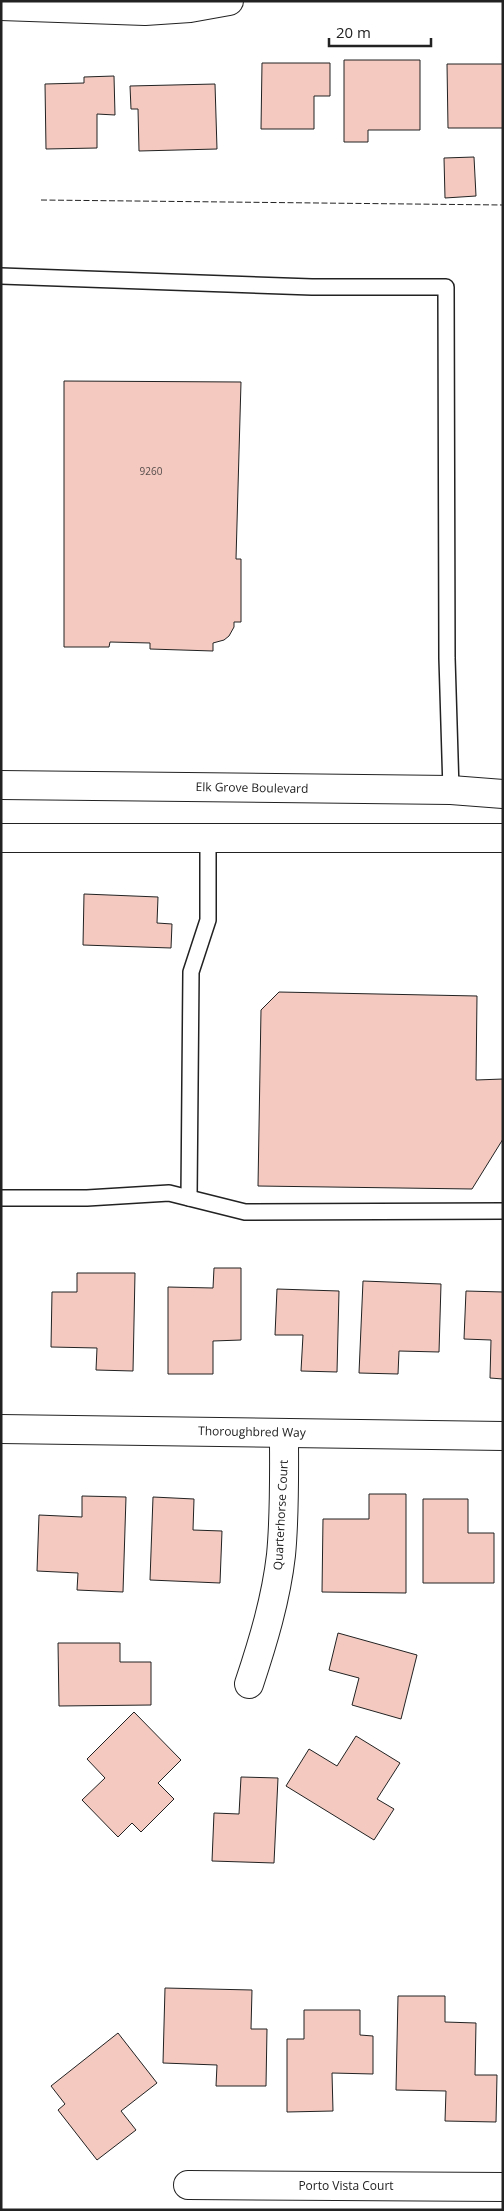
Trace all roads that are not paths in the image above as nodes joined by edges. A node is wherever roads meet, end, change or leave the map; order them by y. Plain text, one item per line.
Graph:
1 (229, 1) edge
2 (1, 6) edge
3 (1, 276) edge
4 (1, 785) edge
5 (451, 790) junction
6 (503, 794) edge
7 (1, 838) edge
8 (208, 838) junction
9 (503, 838) edge
10 (1, 1198) edge
11 (190, 1198) junction
12 (503, 1211) edge
13 (1, 1429) edge
14 (284, 1433) junction
15 (503, 1436) edge
16 (249, 1684) dead end
17 (188, 2185) dead end
18 (503, 2187) edge

1 - 2 street
3 - 5 lane
4 - 5 street, Elk Grove Boulevard
5 - 6 street, Elk Grove Boulevard
7 - 8 street
8 - 9 street
8 - 11 lane
10 - 11 lane
11 - 12 lane
13 - 14 street, Thoroughbred Way
14 - 15 street, Thoroughbred Way
14 - 16 street, Quarterhorse Court
17 - 18 street, Porto Vista Court

